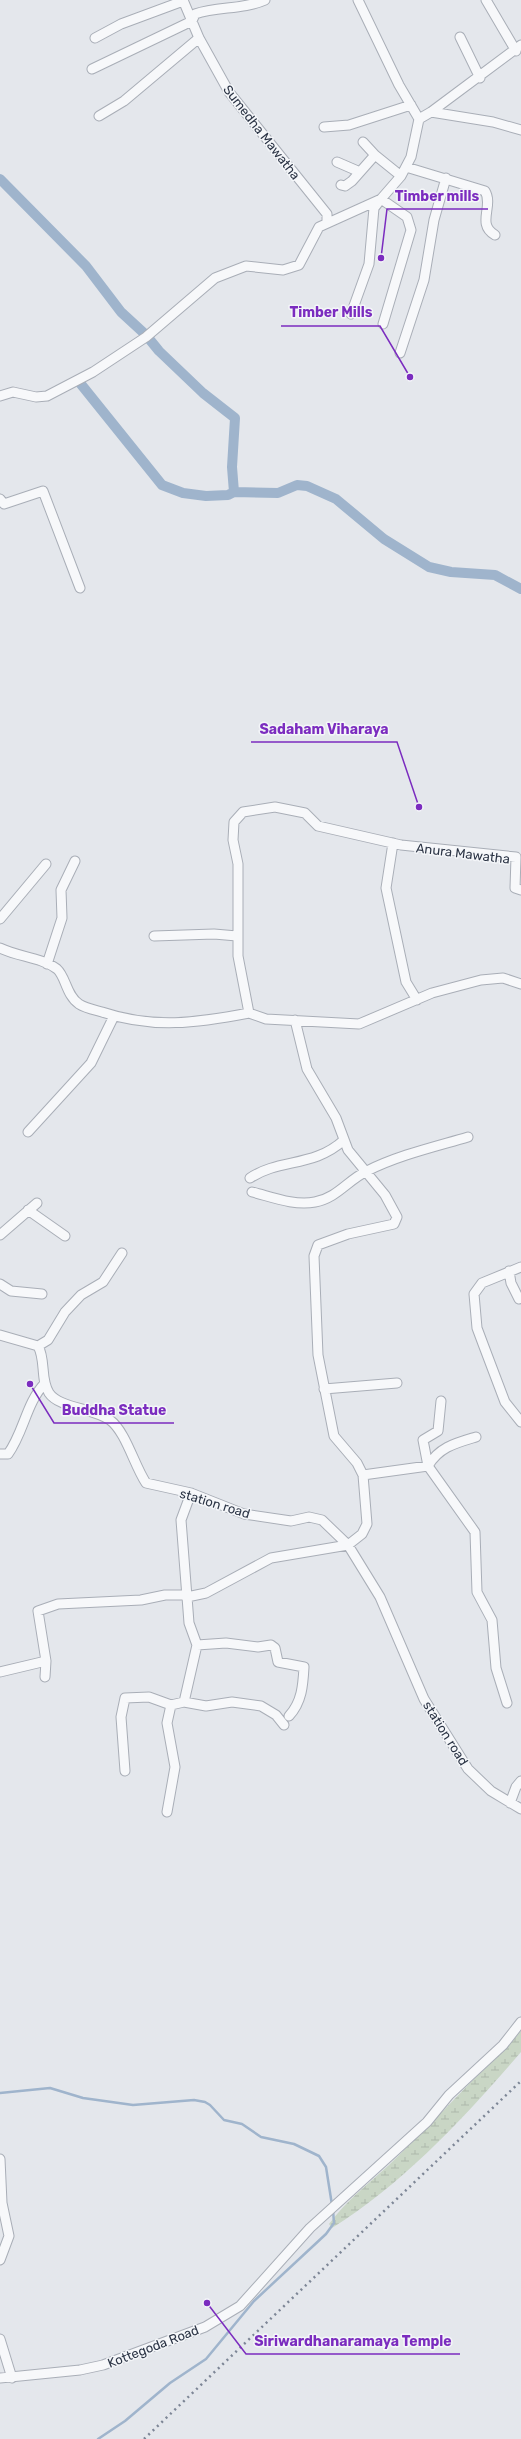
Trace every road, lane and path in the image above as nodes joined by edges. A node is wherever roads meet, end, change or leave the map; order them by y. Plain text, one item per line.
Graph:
1 (183, 0) edge
2 (265, 0) edge
3 (358, 0) edge
4 (486, 0) edge
5 (192, 21) junction
6 (95, 38) dead end
7 (199, 38) junction
8 (460, 38) dead end
9 (519, 48) edge
10 (92, 69) dead end
11 (480, 78) junction
12 (411, 105) junction
13 (431, 112) junction
14 (99, 116) dead end
15 (419, 119) junction
16 (324, 127) dead end
17 (521, 130) edge
18 (363, 142) dead end
19 (375, 155) junction
20 (337, 162) dead end
21 (406, 167) junction
22 (360, 172) junction
23 (401, 176) junction
24 (446, 178) junction
25 (341, 185) dead end
26 (381, 200) junction
27 (327, 224) junction
28 (495, 236) dead end
29 (351, 314) dead end
30 (383, 324) dead end
31 (400, 353) dead end
32 (0, 396) edge
33 (0, 499) edge
34 (80, 588) dead end
35 (397, 844) junction
36 (75, 861) dead end
37 (46, 864) dead end
38 (521, 890) edge
39 (0, 919) edge
40 (154, 936) dead end
41 (238, 936) junction
42 (0, 948) edge
43 (48, 964) junction
44 (521, 984) edge
45 (417, 1000) junction
46 (249, 1013) junction
47 (114, 1016) junction
48 (296, 1020) junction
49 (28, 1132) dead end
50 (468, 1137) dead end
51 (344, 1140) junction
52 (365, 1171) junction
53 (250, 1178) dead end
54 (252, 1192) dead end
55 (37, 1203) dead end
56 (28, 1210) junction
57 (0, 1235) edge
58 (65, 1236) dead end
59 (122, 1254) dead end
60 (521, 1266) edge
61 (509, 1271) junction
62 (0, 1284) edge
63 (42, 1294) dead end
64 (519, 1299) dead end
65 (0, 1335) edge
66 (38, 1346) junction
67 (45, 1383) junction
68 (397, 1383) dead end
69 (324, 1389) junction
70 (441, 1401) dead end
71 (521, 1422) edge
72 (476, 1437) dead end
73 (0, 1454) edge
74 (428, 1466) junction
75 (363, 1475) junction
76 (191, 1493) junction
77 (348, 1545) junction
78 (187, 1597) junction
79 (197, 1645) junction
80 (46, 1661) junction
81 (0, 1672) edge
82 (44, 1677) dead end
83 (184, 1702) junction
84 (507, 1703) dead end
85 (171, 1705) junction
86 (289, 1716) dead end
87 (284, 1725) dead end
88 (125, 1771) dead end
89 (521, 1781) edge
90 (510, 1803) junction
91 (521, 1809) edge
92 (167, 1812) dead end
93 (521, 2022) edge
94 (0, 2159) edge
95 (0, 2260) edge
96 (0, 2339) edge
97 (0, 2378) edge
98 (12, 2378) junction

1 - 5 street, Sumedha Mawatha
1 - 6 street
2 - 5 street
3 - 12 street
4 - 9 street
5 - 7 street, Sumedha Mawatha
5 - 10 street
7 - 14 street
7 - 27 street, Sumedha Mawatha
8 - 11 street
9 - 11 street
11 - 13 street
12 - 15 street
12 - 16 street
13 - 15 street
13 - 17 street
15 - 21 street
18 - 19 street
19 - 22 street
19 - 23 street
20 - 22 street
21 - 23 street
21 - 24 street
22 - 25 street
23 - 26 street
24 - 28 street
24 - 31 street
26 - 27 street
26 - 29 street
26 - 30 street
27 - 32 street
33 - 34 street
35 - 38 street, Anura Mawatha
35 - 41 street
35 - 45 street
36 - 43 street
37 - 39 street
40 - 41 street
41 - 46 street
42 - 43 street
43 - 47 street
44 - 45 street
45 - 48 street
46 - 47 street
46 - 48 street
47 - 49 street
48 - 51 street
50 - 52 street
51 - 52 street
51 - 53 street
52 - 54 street
52 - 69 street
55 - 56 street
56 - 57 street
56 - 58 street
59 - 66 street
60 - 61 street
61 - 64 street
61 - 71 street
62 - 63 street
65 - 66 street
66 - 67 street, station road
67 - 73 street
67 - 76 street, station road
68 - 69 street
69 - 75 street
70 - 74 street
72 - 74 street
74 - 75 street
74 - 84 street
75 - 77 street
76 - 77 street, station road
76 - 78 street
77 - 78 street
77 - 90 street, station road
78 - 79 street
78 - 80 street
79 - 83 street
79 - 86 street
80 - 81 street
80 - 82 street
83 - 85 street
83 - 87 street
85 - 88 street
85 - 92 street
89 - 90 street
90 - 91 street, station road
93 - 98 street, Kottegoda Road
94 - 95 street
96 - 98 street
97 - 98 street, Kottegoda Road

